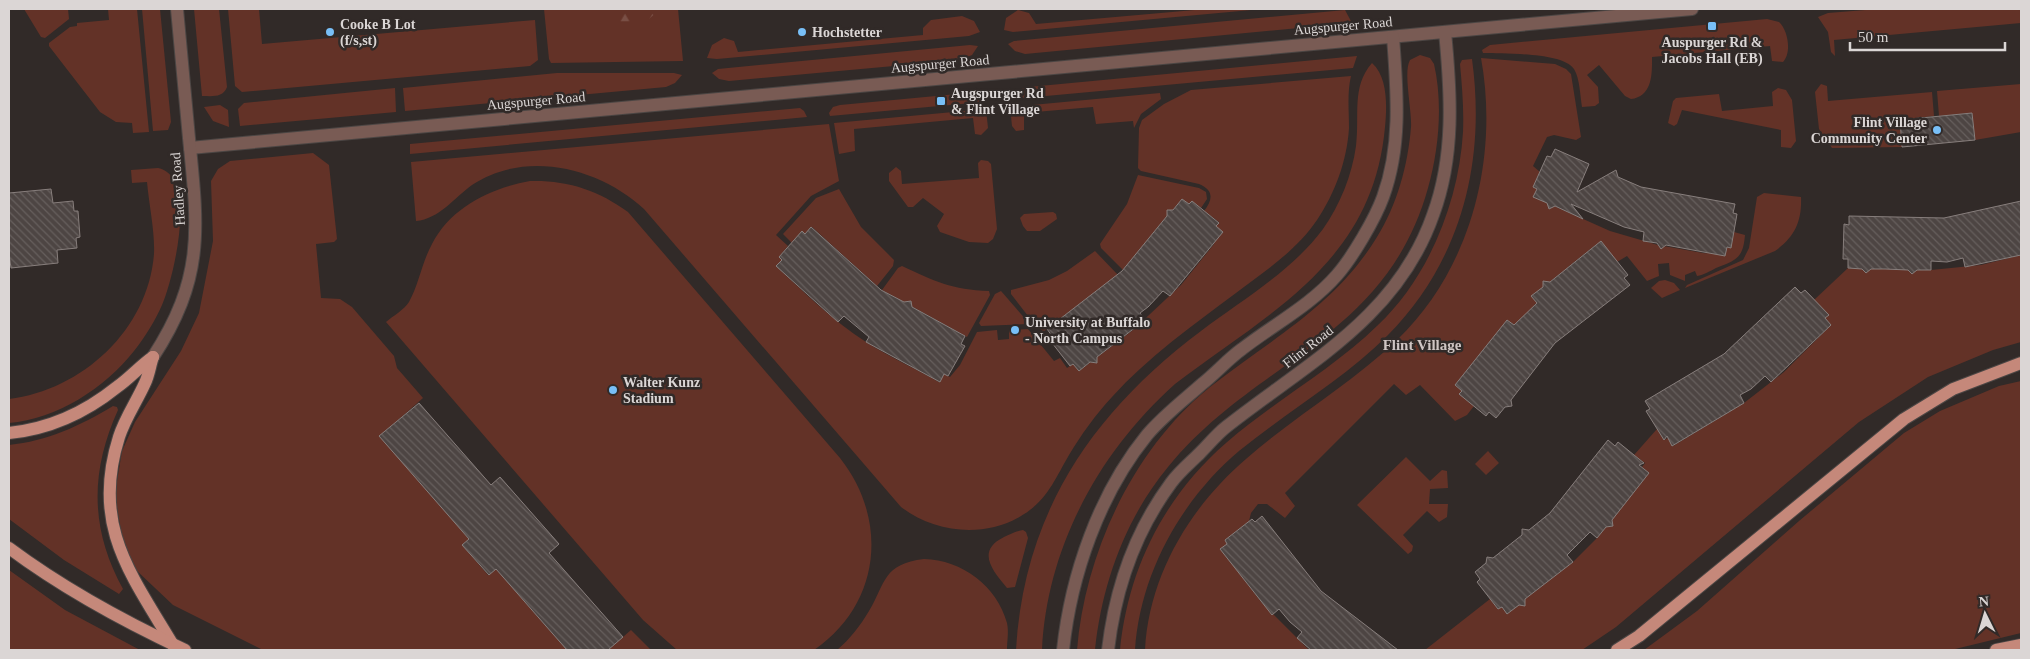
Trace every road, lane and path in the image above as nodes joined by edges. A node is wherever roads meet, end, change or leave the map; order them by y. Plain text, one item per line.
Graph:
1 (177, 9) edge
2 (1692, 9) edge
3 (1445, 32) junction
4 (1393, 37) junction
5 (190, 148) junction
6 (152, 357) junction
7 (2021, 363) edge
8 (9, 433) edge
9 (9, 548) edge
10 (173, 644) junction
11 (2021, 645) edge
12 (185, 650) edge
13 (1063, 650) edge
14 (1108, 650) edge
15 (1617, 650) edge
16 (1996, 650) edge

1 - 5 street, Hadley Road
2 - 3 street, Augspurger Road
3 - 4 street, Augspurger Road
3 - 14 street, Flint Road
4 - 5 street, Augspurger Road
4 - 13 street
5 - 6 street, Hadley Road
6 - 8 main road
6 - 10 main road
7 - 15 main road
9 - 10 main road
10 - 12 main road
11 - 16 main road

